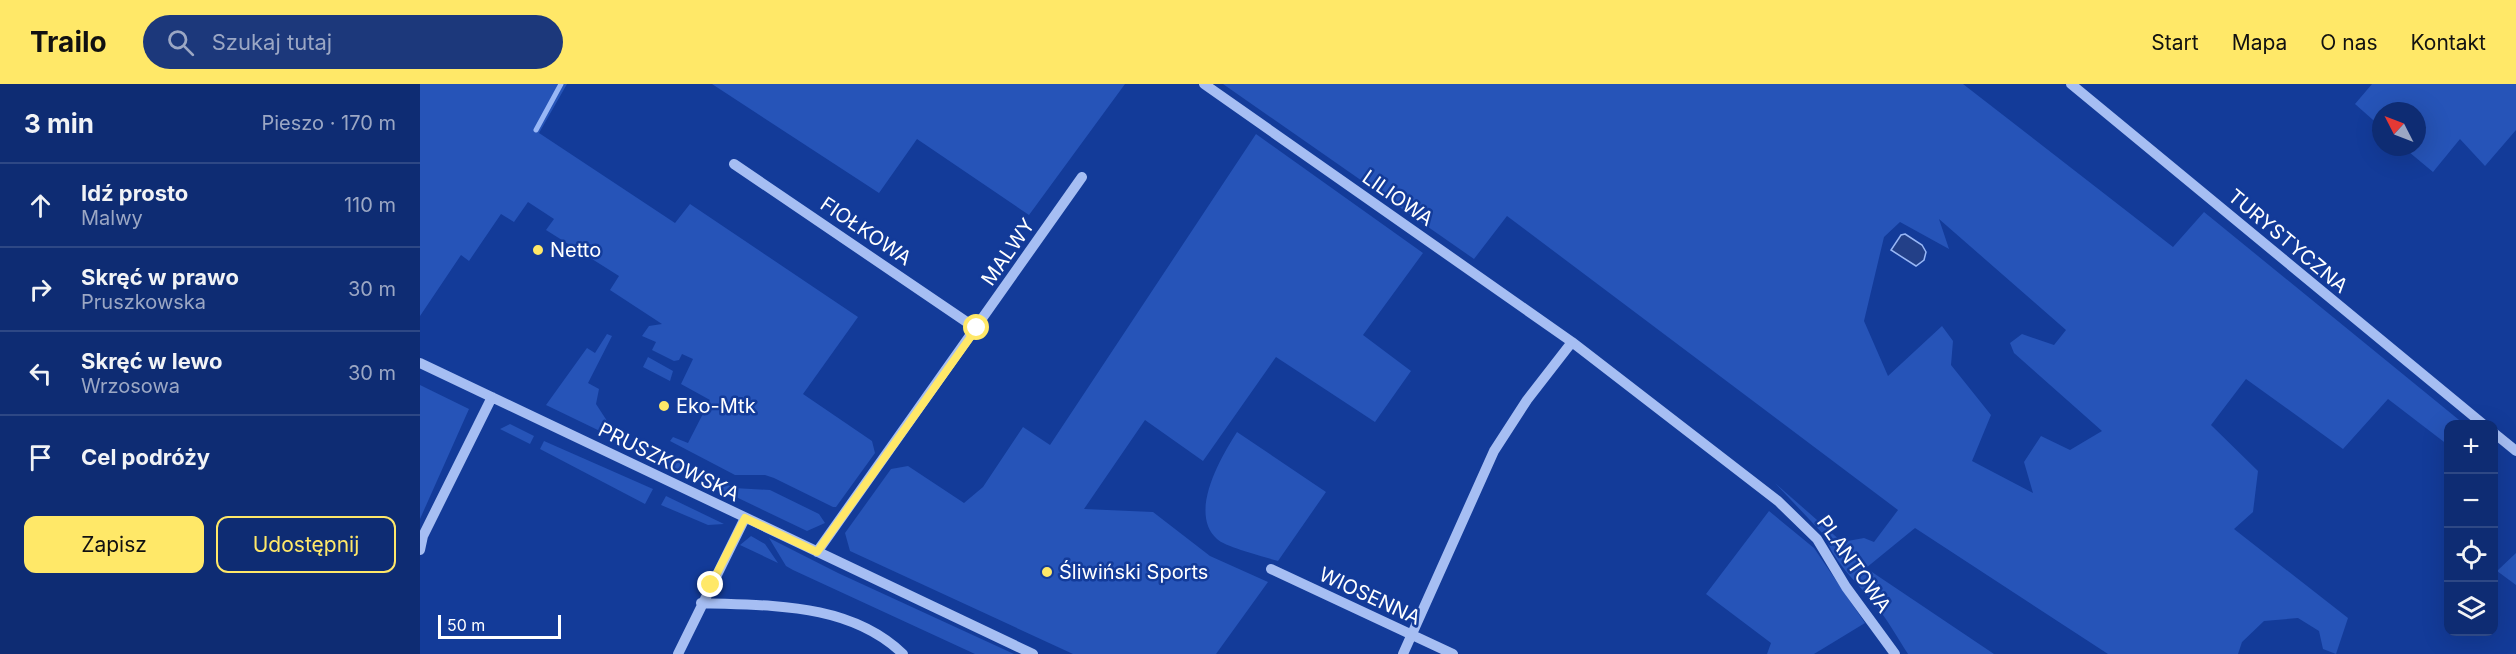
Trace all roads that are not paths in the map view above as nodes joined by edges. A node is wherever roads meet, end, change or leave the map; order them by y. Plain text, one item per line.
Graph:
1 (1204, 84) edge
2 (2071, 84) edge
3 (734, 164) dead end
4 (1082, 177) dead end
5 (977, 328) junction
6 (1572, 342) junction
7 (420, 363) edge
8 (492, 397) junction
9 (2478, 420) edge
10 (2498, 437) edge
11 (2516, 451) edge
12 (1778, 501) joint
13 (745, 518) junction
14 (420, 550) edge
15 (817, 552) junction
16 (1271, 569) dead end
17 (701, 603) junction
18 (1411, 635) junction
19 (678, 654) edge
20 (903, 654) edge
21 (1033, 654) edge
22 (1403, 654) edge
23 (1453, 654) edge
24 (1895, 654) edge

1 - 6 street, LILIOWA
2 - 9 street, TURYSTYCZNA
3 - 5 street, FIOŁKOWA
4 - 5 street, MALWY
5 - 15 street, MALWY
6 - 12 street, LILIOWA
6 - 18 street
7 - 8 street, PRUSZKOWSKA
8 - 13 street, PRUSZKOWSKA
8 - 14 street
10 - 11 street
12 - 24 street, PLANTOWA
13 - 15 street, PRUSZKOWSKA
13 - 17 street
15 - 21 street, PRUSZKOWSKA
16 - 18 street, WIOSENNA
17 - 19 street
17 - 20 street
18 - 22 street
18 - 23 street, WIOSENNA

